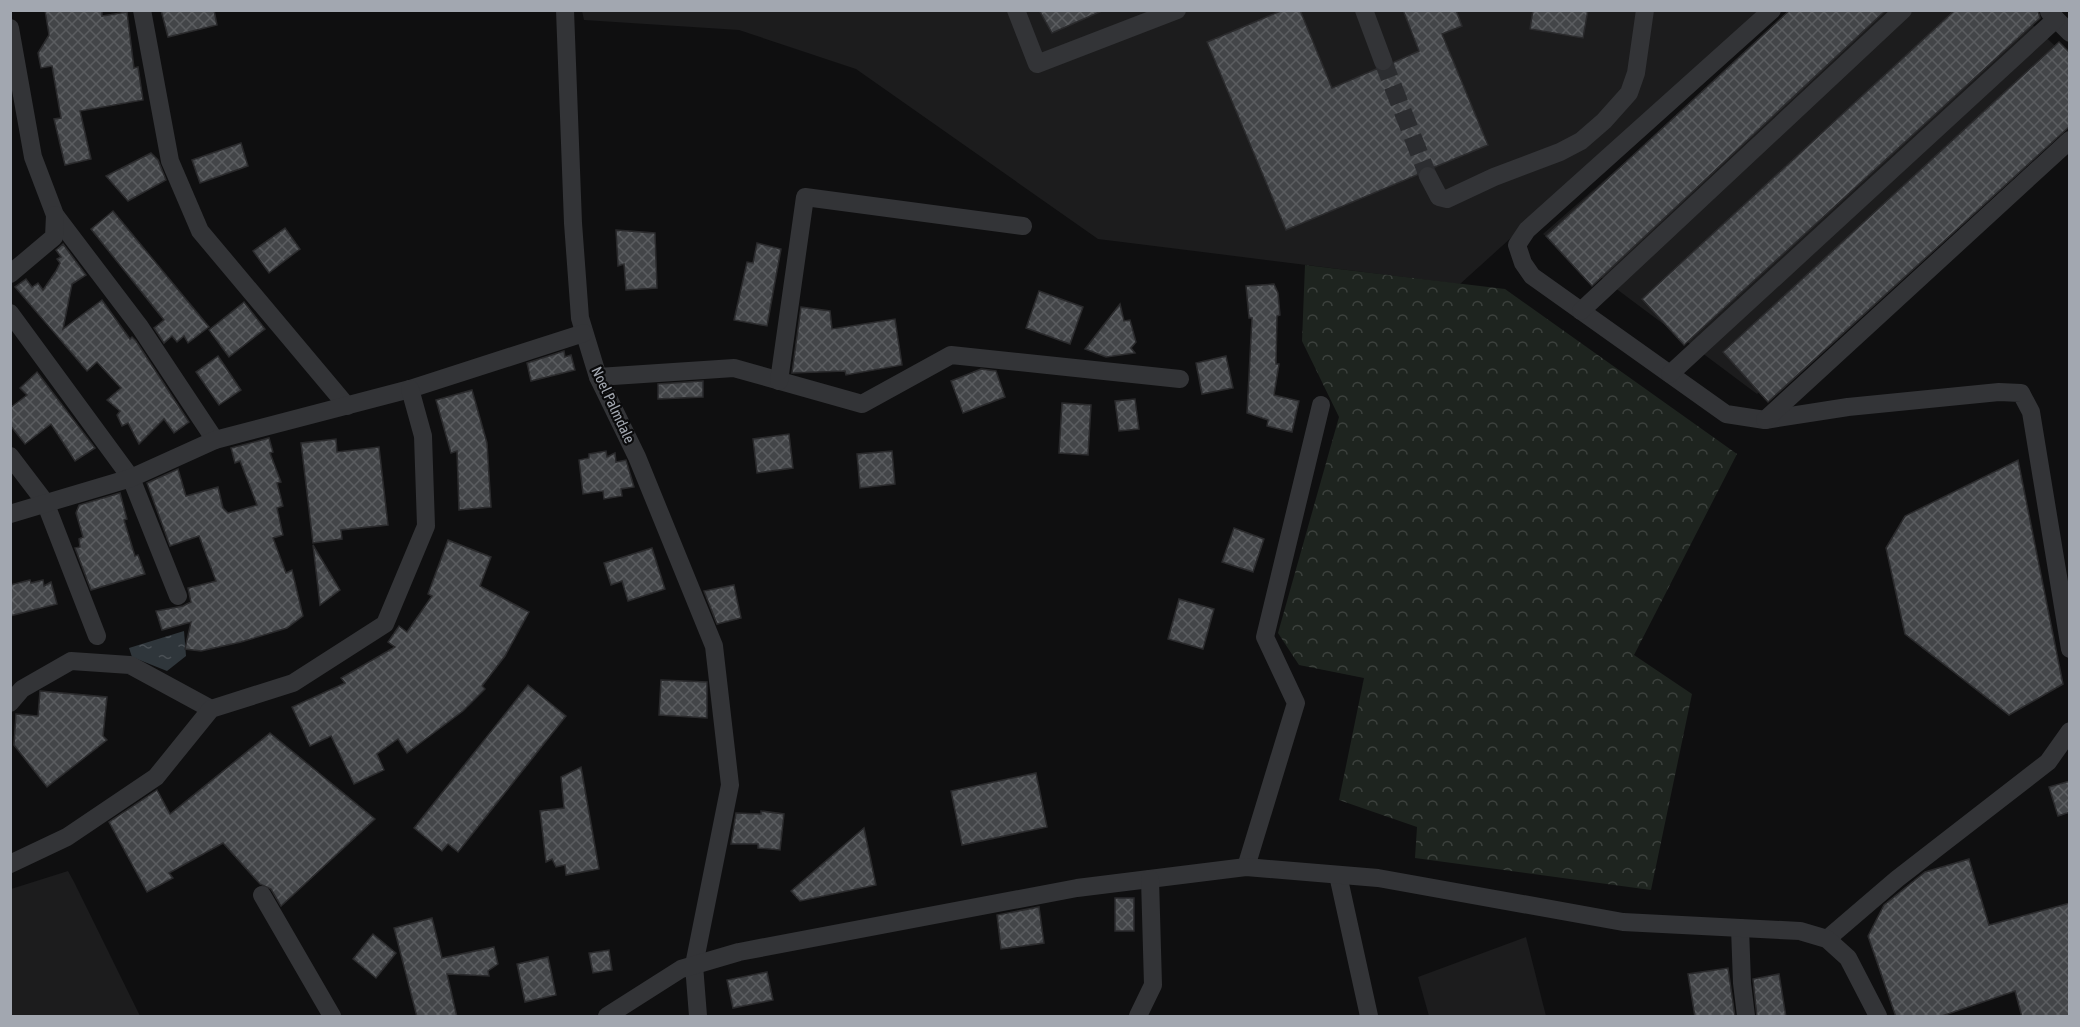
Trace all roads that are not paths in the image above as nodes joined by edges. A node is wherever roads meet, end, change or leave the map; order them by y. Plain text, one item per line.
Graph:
1 (142, 10) edge
2 (565, 10) edge
3 (1016, 10) edge
4 (1176, 10) edge
5 (1364, 10) edge
6 (1645, 10) edge
7 (1772, 10) edge
8 (1903, 10) edge
9 (2052, 15) edge
10 (10, 28) edge
11 (2070, 33) edge
12 (1383, 61) tunnel mouth
13 (2070, 140) edge
14 (1428, 176) tunnel mouth
15 (55, 215) junction
16 (1023, 226) dead end
17 (10, 274) edge
18 (1581, 311) junction
19 (10, 313) edge
20 (584, 333) junction
21 (1670, 374) junction
22 (598, 377) junction
23 (1180, 379) dead end
24 (779, 381) junction
25 (410, 389) junction
26 (1321, 405) dead end
27 (347, 406) junction
28 (1765, 420) junction
29 (215, 440) junction
30 (10, 456) edge
31 (131, 478) junction
32 (45, 502) junction
33 (10, 514) edge
34 (178, 596) dead end
35 (97, 636) dead end
36 (2070, 649) edge
37 (10, 703) edge
38 (211, 709) junction
39 (2070, 731) edge
40 (10, 864) edge
41 (1246, 867) junction
42 (1338, 875) junction
43 (1150, 879) junction
44 (262, 895) dead end
45 (1740, 928) junction
46 (1827, 939) junction
47 (694, 965) junction
48 (332, 1017) edge
49 (607, 1017) edge
50 (698, 1017) edge
51 (1138, 1017) edge
52 (1369, 1017) edge
53 (1746, 1017) edge
54 (1878, 1017) edge

1 - 27 street
2 - 20 street, Noel Palmdale
3 - 4 street
5 - 12 street
6 - 14 street
7 - 18 street
8 - 18 street
9 - 11 street
9 - 21 street
10 - 15 street
13 - 28 street
15 - 17 street
15 - 29 street
16 - 24 street
18 - 21 street
19 - 31 street
20 - 22 street, Noel Palmdale
20 - 25 street
21 - 28 street
22 - 24 street
22 - 47 street, Noel Palmdale
23 - 24 street
25 - 27 street
25 - 38 street
26 - 41 street
27 - 29 street
28 - 36 street
29 - 31 street
30 - 32 street
31 - 32 street
31 - 34 street
32 - 33 street
32 - 35 street
37 - 38 street
38 - 40 street
39 - 46 street
41 - 42 street
41 - 43 street
42 - 45 street
42 - 52 street
43 - 47 street
43 - 51 street
44 - 48 street
45 - 46 street
45 - 53 street
46 - 54 street
47 - 49 street
47 - 50 street, Noel Palmdale

